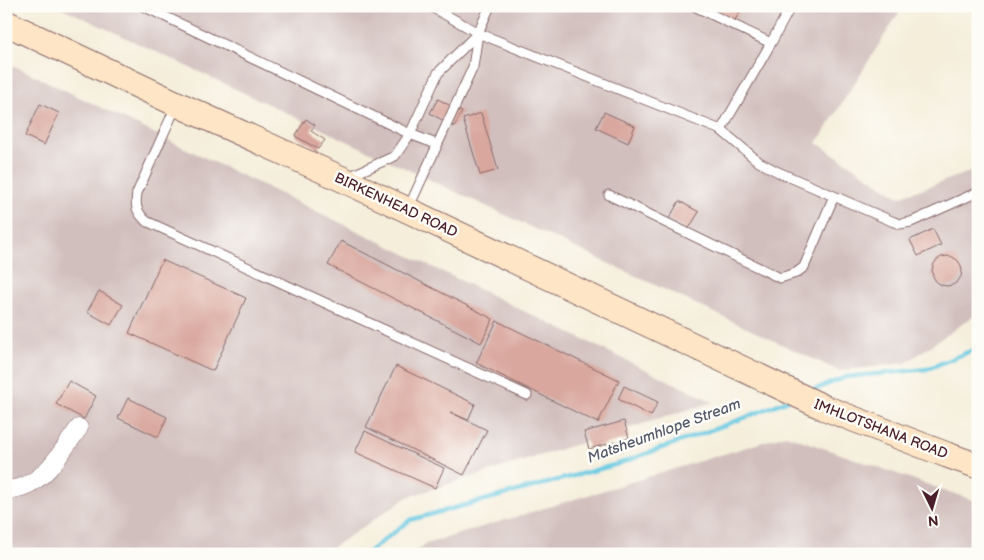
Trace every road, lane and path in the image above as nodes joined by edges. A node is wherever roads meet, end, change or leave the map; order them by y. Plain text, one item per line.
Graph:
1 (144, 6) edge
2 (430, 6) edge
3 (490, 6) edge
4 (694, 6) edge
5 (791, 6) edge
6 (6, 23) edge
7 (478, 33) junction
8 (771, 43) junction
9 (177, 104) junction
10 (721, 130) junction
11 (410, 134) junction
12 (436, 144) junction
13 (342, 180) junction
14 (978, 192) edge
15 (609, 194) dead end
16 (834, 196) junction
17 (407, 210) junction
18 (785, 390) joint
19 (527, 395) dead end
20 (79, 428) dead end
21 (978, 466) edge
22 (6, 490) edge

1 - 11 lane
2 - 7 lane
3 - 7 lane
4 - 8 lane
5 - 8 lane
6 - 9 street, BIRKENHEAD ROAD
7 - 10 lane
7 - 11 lane
7 - 12 lane
8 - 10 lane
9 - 13 street, BIRKENHEAD ROAD
9 - 19 lane
10 - 16 lane
11 - 12 lane
11 - 13 lane
12 - 17 lane
13 - 17 street, BIRKENHEAD ROAD
14 - 16 lane
15 - 16 lane
17 - 18 street, BIRKENHEAD ROAD
18 - 21 street, IMHLOTSHANA ROAD
20 - 22 street

